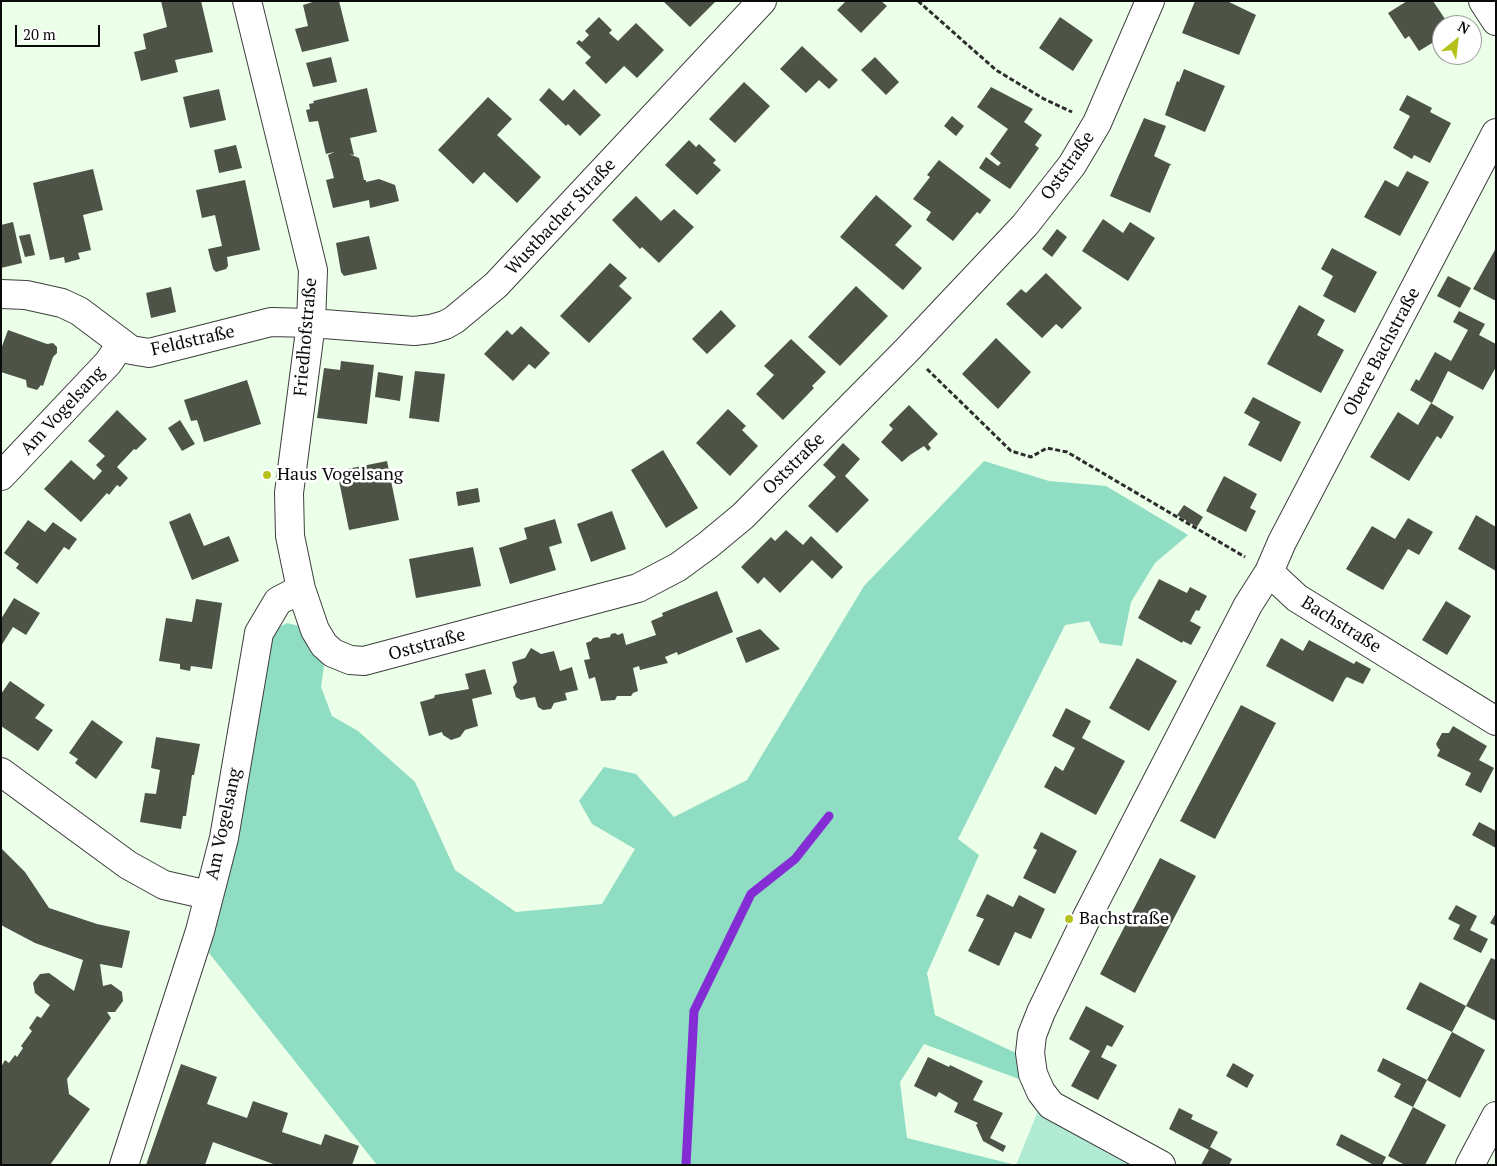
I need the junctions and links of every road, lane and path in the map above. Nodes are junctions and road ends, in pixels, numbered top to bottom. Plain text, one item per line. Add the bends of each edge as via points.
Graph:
1 (247, 1) edge
2 (762, 1) edge
3 (918, 1) edge
4 (1150, 1) edge
5 (1483, 1) edge
6 (1496, 21) edge
7 (1097, 124) junction
8 (1496, 133) edge
9 (1, 294) edge
10 (310, 323) junction
11 (121, 344) junction
12 (907, 350) junction
13 (1, 476) edge
14 (1269, 572) junction
15 (301, 589) junction
16 (1496, 721) edge
17 (1, 772) edge
18 (208, 895) junction
19 (1496, 1116) edge
20 (124, 1165) edge
21 (1161, 1165) edge
22 (1470, 1165) edge

1 - 10 street, Friedhofstraße via 313,270
2 - 10 street, Wustbacher Straße via 496,286 454,320 431,329 414,331
3 - 7 path via 996,70 1044,99
4 - 7 street, Oststraße
5 - 6 street
7 - 12 street, Oststraße via 1072,165 1025,225
8 - 14 street, Obere Bachstraße
9 - 11 street, Feldstraße via 62,303
10 - 11 street, Feldstraße via 271,322 150,353 131,350
10 - 15 street, Friedhofstraße via 289,493 290,536
11 - 13 street, Am Vogelsang via 108,363
12 - 14 path via 1010,451 1032,458 1047,448 1067,452
12 - 15 street, Oststraße via 743,516 678,567 638,588 364,661 342,658 324,646
14 - 16 street, Bachstraße via 1297,598
14 - 21 street via 1248,605 1092,908 1032,1035 1033,1074 1051,1105
15 - 18 street, Am Vogelsang via 278,601 259,633 224,838
17 - 18 street, Am Vogelsang via 128,865 164,885
18 - 20 street via 200,931
19 - 22 street

